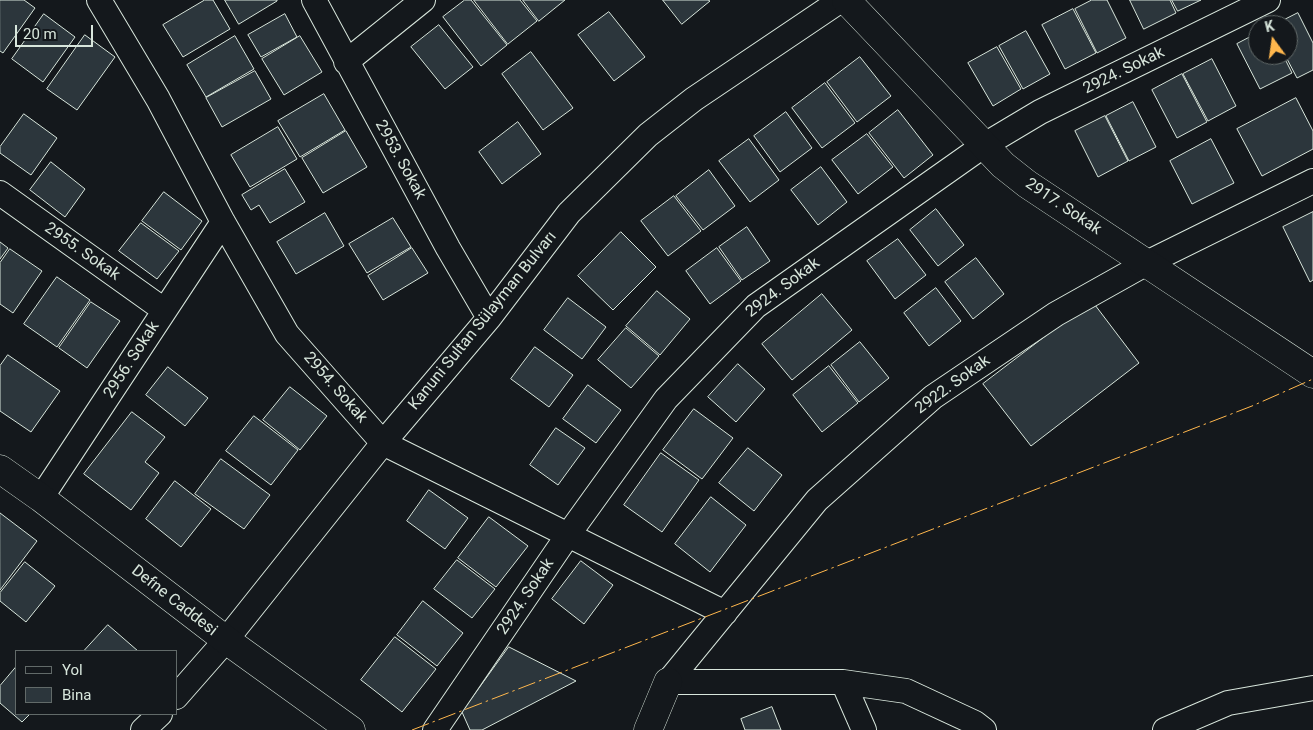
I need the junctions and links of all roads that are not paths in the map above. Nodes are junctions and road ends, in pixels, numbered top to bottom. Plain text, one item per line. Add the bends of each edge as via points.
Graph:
1 (82, 0) edge
2 (314, 0) edge
3 (423, 0) edge
4 (841, 0) edge
5 (846, 0) edge
6 (1268, 0) edge
7 (104, 9) edge
8 (346, 62) junction
9 (983, 146) junction
10 (1313, 181) edge
11 (0, 193) edge
12 (223, 222) junction
13 (1147, 264) junction
14 (164, 310) junction
15 (489, 318) junction
16 (1313, 374) edge
17 (383, 443) junction
18 (0, 469) edge
19 (41, 498) junction
20 (568, 536) junction
21 (725, 613) junction
22 (226, 640) junction
23 (668, 682) junction
24 (843, 682) junction
25 (1313, 688) edge
26 (178, 695) edge
27 (159, 715) edge
28 (143, 730) edge
29 (351, 730) edge
30 (435, 730) edge
31 (648, 730) edge
32 (864, 730) edge
33 (984, 730) edge
34 (1165, 730) edge

1 - 7 street
2 - 8 street, 2953. Sokak
3 - 8 street
4 - 15 street, Kanuni Sultan Sülayman Bulvarı via 694,99 648,135 569,213
5 - 9 street, 2917. Sokak
6 - 9 street, 2924. Sokak via 1040,112
7 - 12 street, 2954. Sokak via 158,99
8 - 15 street, 2953. Sokak
9 - 13 street, 2917. Sokak via 1027,184
9 - 20 street, 2924. Sokak via 756,306 666,399
10 - 13 street, 2922. Sokak
11 - 14 street, 2955. Sokak
12 - 14 street, 2956. Sokak
12 - 17 street, 2954. Sokak via 287,334
13 - 16 street, 2917. Sokak
13 - 21 street, 2922. Sokak via 1056,314 934,397 817,500
14 - 19 street, 2956. Sokak
15 - 17 street, Kanuni Sultan Sülayman Bulvarı
17 - 20 street, 2954. Sokak
17 - 22 street, Kanuni Sultan Sülayman Bulvarı
18 - 19 street, Defne Caddesi
19 - 22 street, Defne Caddesi
20 - 21 street, 2954. Sokak
20 - 30 street, 2924. Sokak
21 - 23 street, 2922. Sokak
22 - 26 street, Kanuni Sultan Sülayman Bulvarı
22 - 29 street, Defne Caddesi
23 - 24 street
23 - 31 street
24 - 32 street
24 - 33 street via 906,691
25 - 34 street via 1228,702
27 - 28 street

